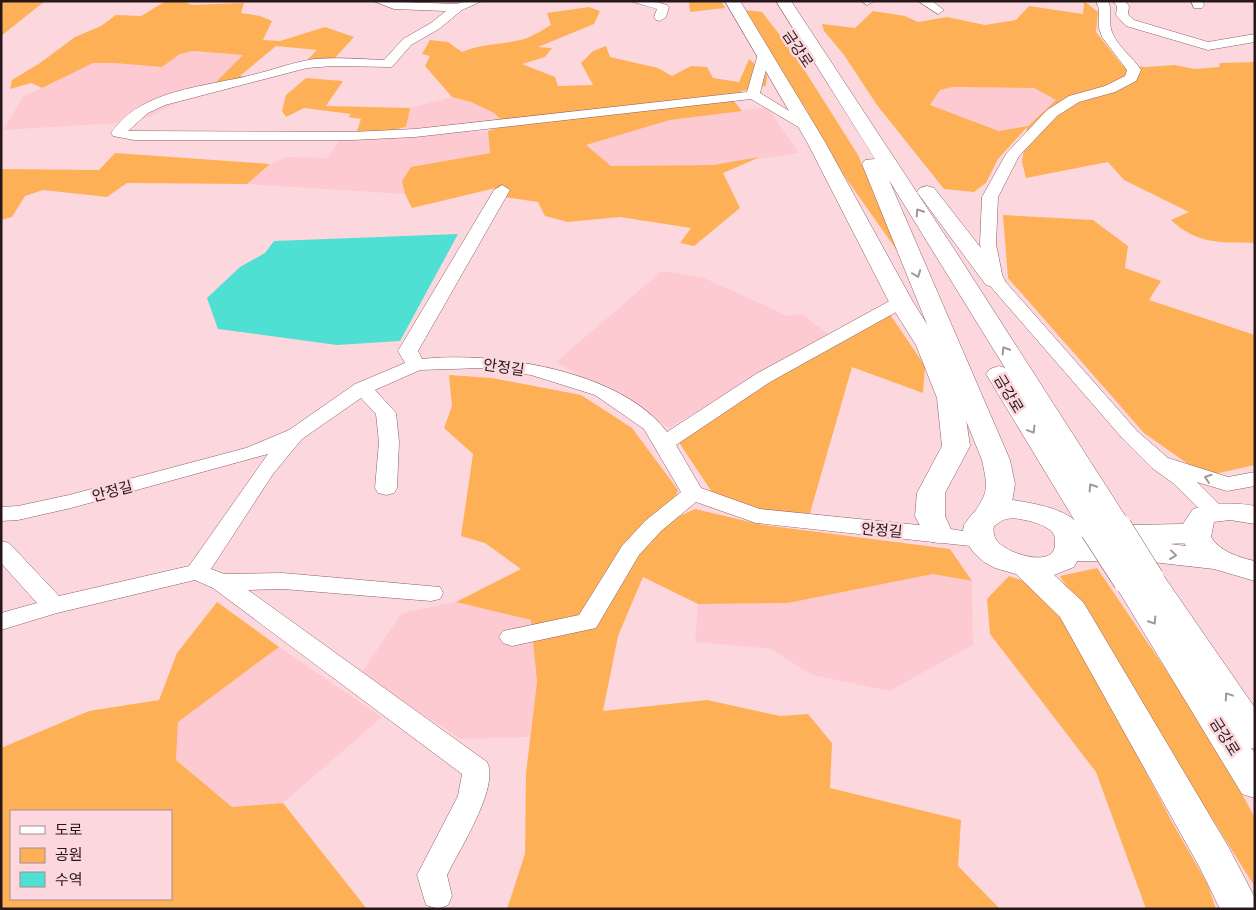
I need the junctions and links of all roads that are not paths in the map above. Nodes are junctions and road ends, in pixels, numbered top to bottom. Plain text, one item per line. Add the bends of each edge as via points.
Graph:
1 (378, 1) edge
2 (476, 1) edge
3 (636, 1) edge
4 (732, 1) edge
5 (768, 1) edge
6 (783, 1) edge
7 (792, 1) edge
8 (924, 1) edge
9 (1102, 1) edge
10 (1119, 1) edge
11 (458, 8) junction
12 (938, 10) dead end
13 (660, 16) dead end
14 (1255, 38) edge
15 (764, 54) junction
16 (753, 95) junction
17 (805, 125) junction
18 (872, 164) junction
19 (502, 190) dead end
20 (994, 280) junction
21 (901, 302) junction
22 (416, 365) junction
23 (362, 388) junction
24 (296, 434) junction
25 (664, 442) junction
26 (1160, 463) junction
27 (1255, 480) edge
28 (386, 488) dead end
29 (693, 493) junction
30 (1, 514) edge
31 (1255, 515) edge
32 (1205, 522) junction
33 (984, 528) junction
34 (938, 534) junction
35 (1088, 534) junction
36 (1, 548) edge
37 (1219, 560) junction
38 (1027, 567) junction
39 (196, 572) junction
40 (1253, 576) edge
41 (1138, 580) junction
42 (221, 582) junction
43 (432, 593) dead end
44 (54, 606) junction
45 (1, 622) edge
46 (512, 637) dead end
47 (1255, 736) edge
48 (1255, 784) edge
49 (437, 896) dead end
50 (1240, 909) edge

1 - 11 street via 394,6
2 - 11 street
3 - 13 street via 663,7
4 - 15 main road
5 - 18 main road, 금강로
35 -> 6 main road, 금강로 via 945,252
7 - 20 main road via 941,212
8 - 12 street
9 - 20 street via 1106,7 1106,32 1130,60 1134,70 1131,78 1110,89 1074,99 1052,113 1004,167 990,197 988,244
10 - 14 street via 1123,6 1122,15 1130,23 1208,46
11 - 16 street via 407,42 387,64 317,62 282,69 157,105 125,123 118,134 415,133
15 - 16 street
15 - 17 main road
16 - 17 street
17 - 21 main road
18 -> 33 main road via 996,460 1001,487 998,504
18 -> 35 main road, 금강로
19 - 22 street via 408,351
20 - 26 street via 1130,435
21 - 25 street via 764,378
21 - 34 main road via 928,345 950,398 956,446 931,493 930,516
22 - 23 street, 안정길
22 - 25 street, 안정길 via 482,362 534,370 573,381 602,391 650,424
23 - 24 street, 안정길
23 - 28 street via 386,413
24 - 30 street, 안정길 via 253,452 71,501
24 - 39 street via 265,470
25 - 29 street, 안정길
27 -> 26 street via 1227,484
26 - 32 street via 1182,478
29 - 34 street, 안정길 via 756,516
29 - 46 street via 653,526 630,551 587,622
31 - 32 main road via 1230,511
32 - 35 main road via 1169,535
32 - 37 main road via 1198,542
33 - 34 street, 안정길
33 - 35 main road via 999,511 1013,509 1029,510
33 - 38 main road via 987,550
35 -> 37 main road via 1152,552
35 - 38 main road via 1056,564
35 - 41 main road, 금강로, bridge
36 - 44 street
37 - 40 main road
38 - 50 main road via 1072,610 1206,843
39 - 42 street
39 - 44 street
47 -> 41 main road, 금강로
41 -> 48 main road, 금강로
42 - 43 street via 284,581
42 - 49 street via 477,770 472,796 432,875
44 - 45 street

